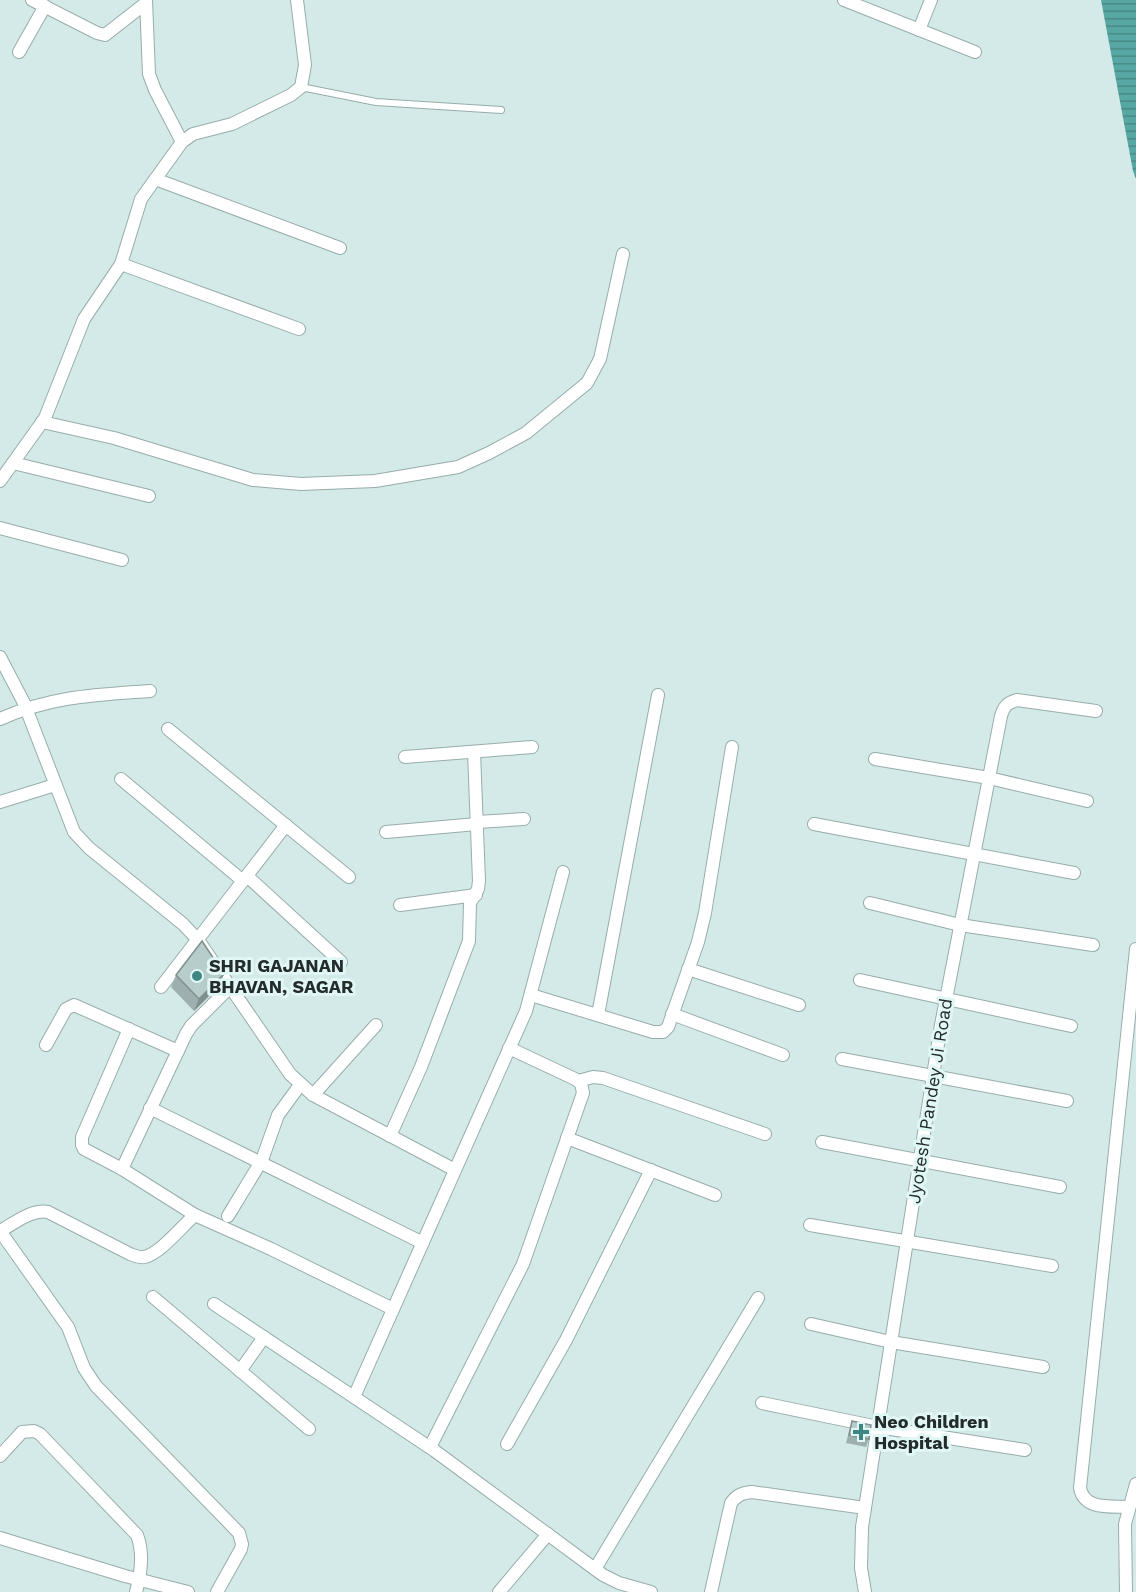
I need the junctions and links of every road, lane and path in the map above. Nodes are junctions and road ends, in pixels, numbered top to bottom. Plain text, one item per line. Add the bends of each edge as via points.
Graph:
1 (32, 0) edge
2 (297, 0) edge
3 (844, 0) edge
4 (931, 0) edge
5 (146, 2) edge
6 (45, 6) junction
7 (919, 30) junction
8 (19, 52) dead end
9 (975, 52) dead end
10 (301, 87) junction
11 (501, 110) dead end
12 (182, 142) junction
13 (155, 179) junction
14 (340, 248) dead end
15 (622, 254) dead end
16 (121, 264) junction
17 (300, 329) dead end
18 (42, 422) junction
19 (13, 463) junction
20 (0, 481) edge
21 (148, 496) dead end
22 (0, 528) edge
23 (122, 560) dead end
24 (0, 657) edge
25 (150, 691) dead end
26 (658, 695) dead end
27 (26, 708) junction
28 (1096, 711) dead end
29 (0, 719) edge
30 (168, 729) dead end
31 (532, 747) dead end
32 (732, 747) dead end
33 (474, 752) junction
34 (405, 757) dead end
35 (875, 759) dead end
36 (989, 778) junction
37 (121, 779) dead end
38 (55, 785) junction
39 (1087, 801) dead end
40 (0, 802) edge
41 (524, 819) dead end
42 (477, 823) junction
43 (814, 824) dead end
44 (286, 825) junction
45 (386, 832) dead end
46 (974, 856) junction
47 (564, 872) dead end
48 (1074, 873) dead end
49 (349, 877) dead end
50 (245, 879) junction
51 (476, 895) junction
52 (870, 903) dead end
53 (400, 905) dead end
54 (960, 925) junction
55 (198, 940) junction
56 (1093, 945) dead end
57 (1136, 949) edge
58 (342, 962) dead end
59 (688, 969) junction
60 (860, 980) dead end
61 (161, 987) dead end
62 (230, 987) junction
63 (531, 995) junction
64 (946, 998) junction
65 (799, 1005) dead end
66 (672, 1014) junction
67 (598, 1015) junction
68 (375, 1025) dead end
69 (1071, 1026) dead end
70 (129, 1029) junction
71 (46, 1045) dead end
72 (509, 1048) junction
73 (178, 1051) junction
74 (783, 1055) dead end
75 (842, 1059) dead end
76 (933, 1075) junction
77 (578, 1081) junction
78 (300, 1085) junction
79 (313, 1095) junction
80 (1067, 1101) dead end
81 (150, 1108) junction
82 (765, 1134) dead end
83 (390, 1136) junction
84 (567, 1138) junction
85 (822, 1142) dead end
86 (254, 1159) junction
87 (920, 1160) junction
88 (122, 1169) junction
89 (455, 1170) junction
90 (651, 1170) junction
91 (1060, 1187) dead end
92 (715, 1195) dead end
93 (195, 1215) junction
94 (219, 1221) junction
95 (810, 1225) dead end
96 (0, 1231) edge
97 (423, 1243) junction
98 (907, 1243) junction
99 (1052, 1266) dead end
100 (153, 1297) dead end
101 (758, 1298) dead end
102 (214, 1304) dead end
103 (393, 1309) junction
104 (811, 1324) dead end
105 (264, 1337) junction
106 (891, 1342) junction
107 (1043, 1367) dead end
108 (240, 1371) junction
109 (354, 1397) junction
110 (762, 1403) dead end
111 (878, 1427) junction
112 (309, 1429) dead end
113 (507, 1444) dead end
114 (430, 1447) junction
115 (1024, 1450) dead end
116 (0, 1456) edge
117 (1136, 1484) edge
118 (1128, 1507) junction
119 (865, 1508) junction
120 (548, 1534) junction
121 (0, 1538) edge
122 (595, 1569) junction
123 (138, 1586) edge
124 (188, 1592) edge
125 (217, 1592) edge
126 (498, 1592) edge
127 (651, 1592) edge
128 (711, 1592) edge
129 (866, 1592) edge
130 (1126, 1592) edge

1 - 6 street
2 - 10 street via 305,65
3 - 7 street
4 - 7 street
5 - 6 street via 105,36
5 - 12 street via 149,74
6 - 8 street
7 - 9 street
10 - 11 lane via 376,102
10 - 12 street via 232,124 193,134
12 - 13 street
13 - 14 street
13 - 16 street via 141,200
15 - 18 street via 600,359 587,383 526,433 458,466 375,481 301,484 253,480 114,438
16 - 17 street
16 - 18 street via 84,319
18 - 19 street
19 - 20 street
19 - 21 street
22 - 23 street
24 - 27 street
25 - 27 street via 72,696
26 - 67 street
27 - 29 street
27 - 38 street
28 - 36 street, Jyotesh Pandey Ji Road via 1009,702 1001,716
30 - 44 street
31 - 33 street
32 - 59 street via 705,913
33 - 34 street
33 - 42 street
35 - 36 street
36 - 39 street
36 - 46 street, Jyotesh Pandey Ji Road
37 - 50 street
38 - 40 street
38 - 55 street via 80,841
41 - 42 street
42 - 45 street
42 - 51 street
43 - 46 street
44 - 49 street
44 - 50 street
46 - 48 street
46 - 54 street, Jyotesh Pandey Ji Road
47 - 63 street
50 - 55 street
50 - 58 street
51 - 53 street
51 - 83 street via 470,903 469,941
52 - 54 street
54 - 56 street
54 - 64 street, Jyotesh Pandey Ji Road
55 - 61 street
55 - 62 street
57 - 118 street via 1080,1488 1090,1504
59 - 65 street
59 - 66 street
60 - 64 street
62 - 73 street via 191,1026
62 - 78 street
63 - 67 street
63 - 72 street
64 - 69 street
64 - 76 street, Jyotesh Pandey Ji Road
66 - 67 street via 668,1028 659,1033
66 - 74 street
68 - 79 street
70 - 71 street via 70,1006
70 - 73 street
70 - 88 street via 82,1141 84,1149
72 - 77 street
72 - 89 street
73 - 81 street
75 - 76 street
76 - 80 street
76 - 87 street, Jyotesh Pandey Ji Road
77 - 82 street via 603,1078
77 - 84 street via 583,1093
78 - 79 street
78 - 86 street
79 - 83 street
81 - 86 street
81 - 88 street
83 - 89 street
84 - 90 street
84 - 114 street via 523,1264
85 - 87 street
86 - 94 street
86 - 97 street
87 - 91 street
87 - 98 street, Jyotesh Pandey Ji Road
88 - 93 street
89 - 97 street
90 - 92 street
90 - 113 street via 566,1340
93 - 94 street
93 - 96 street via 145,1257 130,1254 40,1210
94 - 103 street
95 - 98 street
96 - 125 street via 68,1327 84,1368 96,1386 239,1533 241,1549
97 - 103 street
98 - 99 street
98 - 106 street, Jyotesh Pandey Ji Road
100 - 108 street
101 - 122 street
102 - 105 street
103 - 109 street
104 - 106 street
105 - 108 street
105 - 109 street
106 - 107 street
106 - 111 street, Jyotesh Pandey Ji Road
108 - 112 street
109 - 114 street
110 - 111 street
111 - 115 street
111 - 119 street, Jyotesh Pandey Ji Road
114 - 120 street
116 - 123 street via 22,1432 40,1434 137,1535 141,1550
117 - 118 street
118 - 130 street
119 - 128 street via 743,1493 731,1503
119 - 129 street, Jyotesh Pandey Ji Road via 861,1550
120 - 122 street
120 - 126 street
121 - 123 street
122 - 127 street via 619,1583
123 - 124 street

